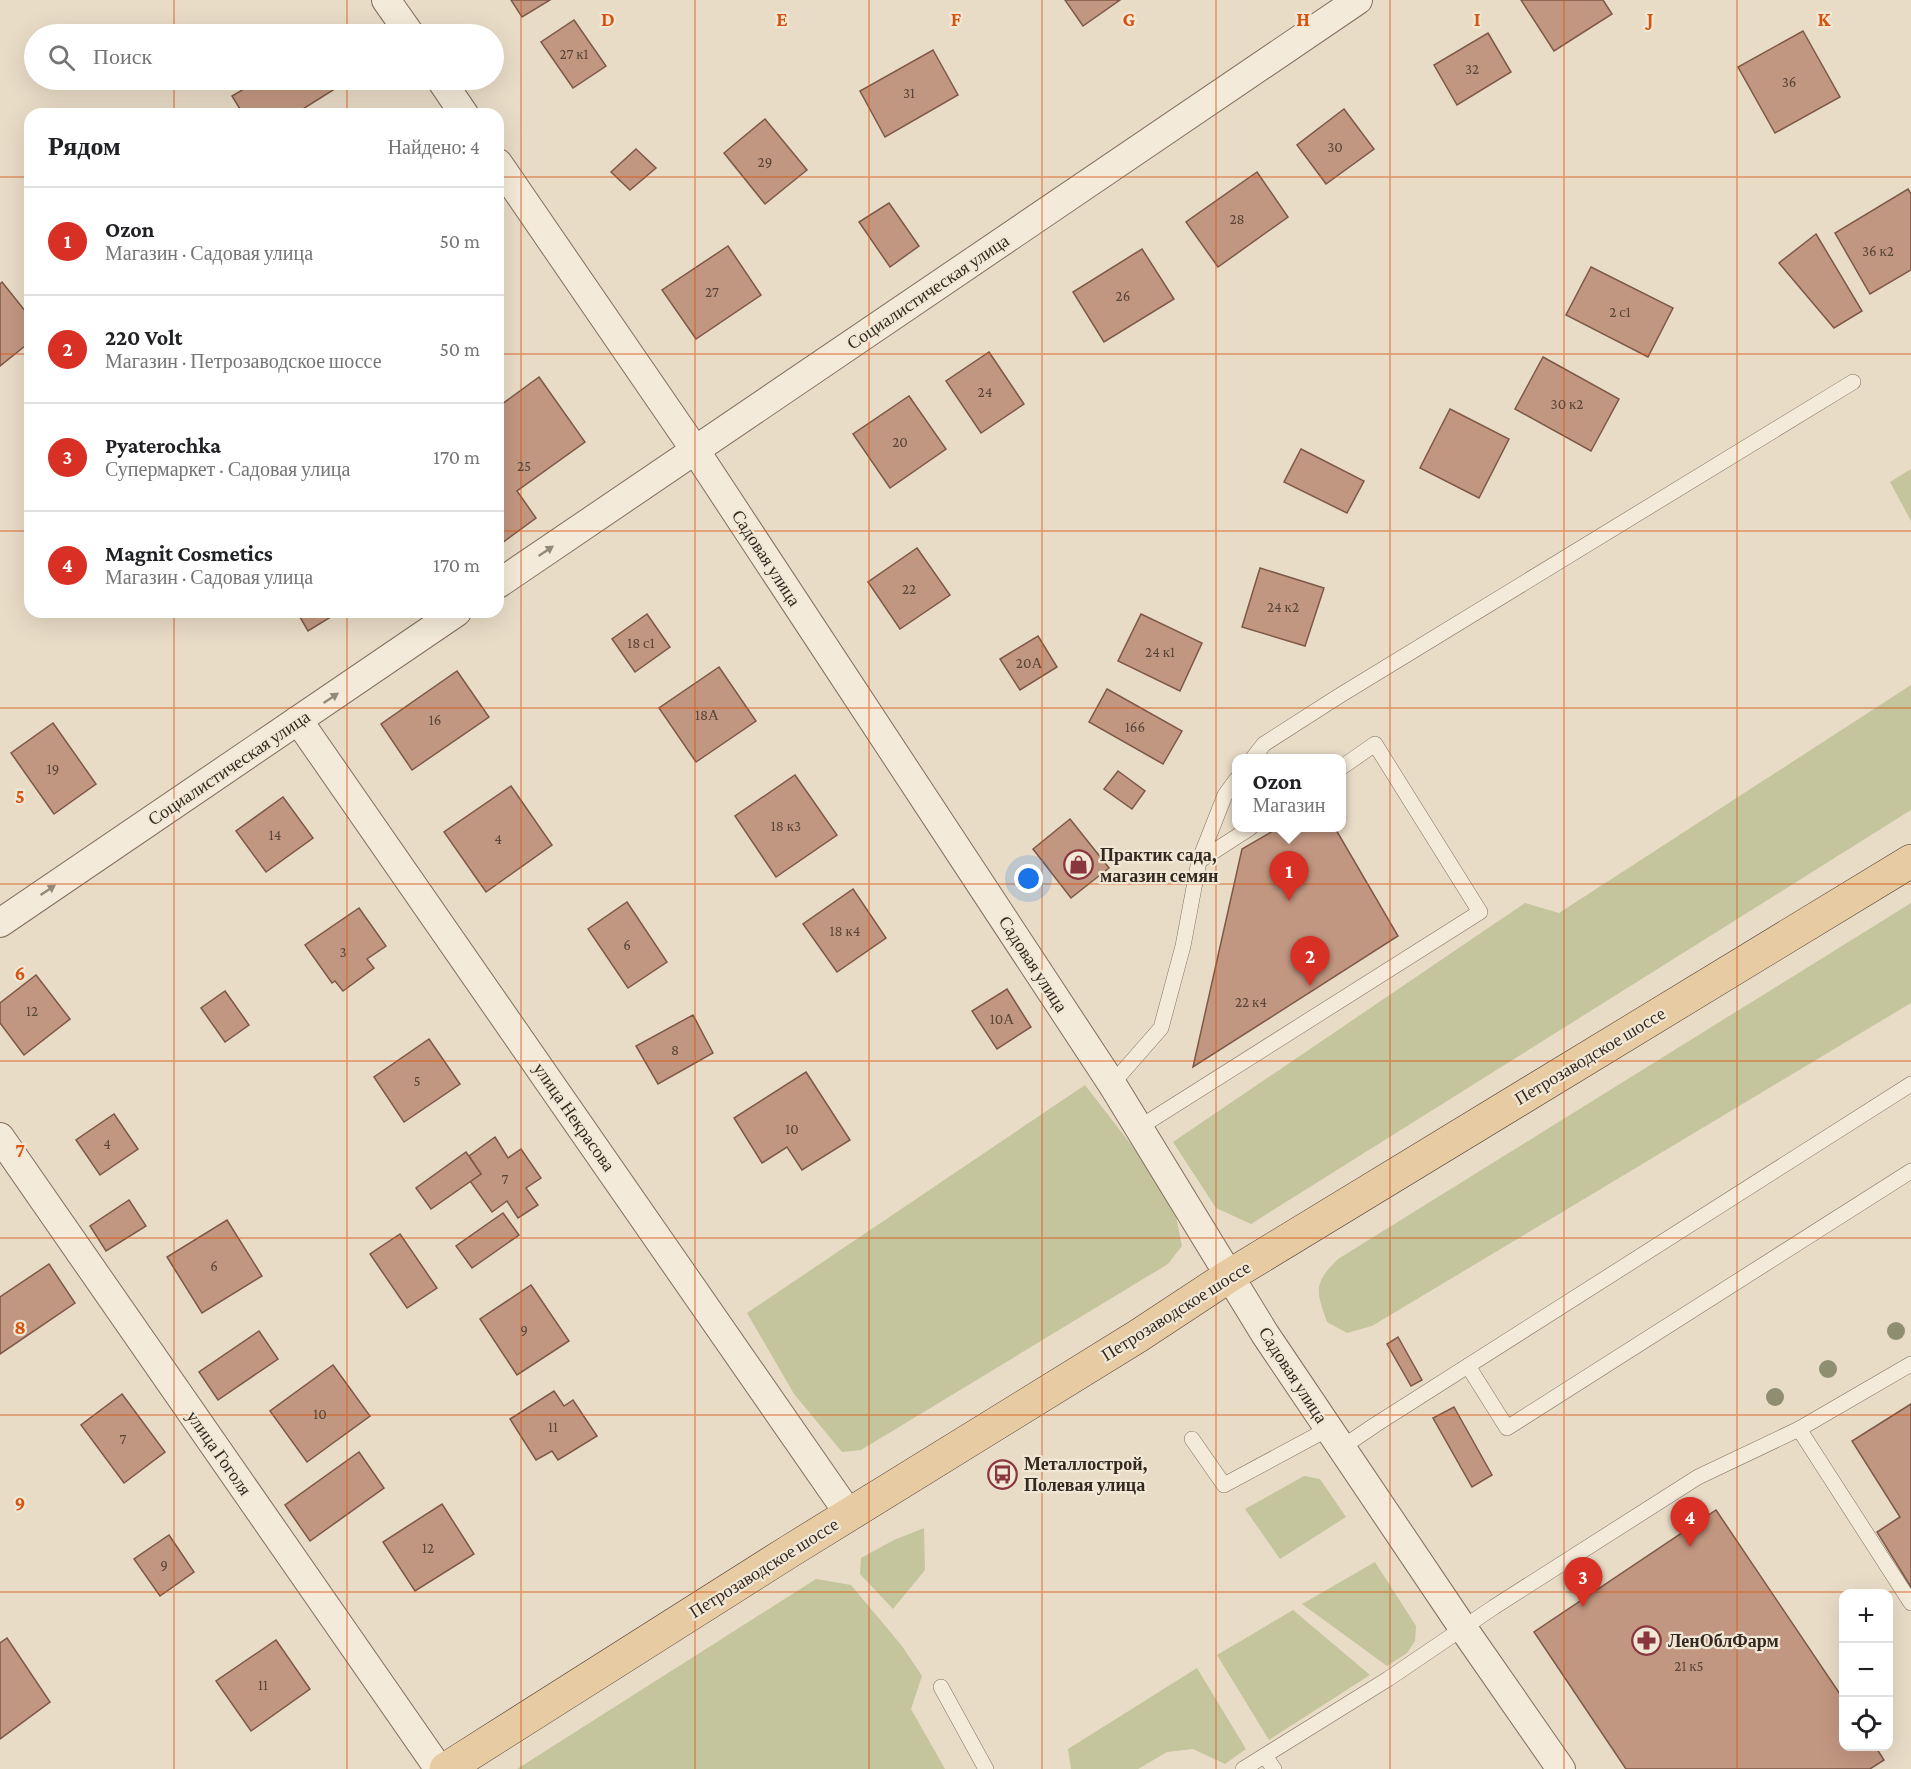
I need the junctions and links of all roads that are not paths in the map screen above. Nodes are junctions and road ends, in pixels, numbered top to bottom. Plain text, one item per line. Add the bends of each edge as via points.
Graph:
1 (386, 0) edge
2 (1358, 0) edge
3 (403, 24) edge
4 (448, 90) edge
5 (460, 108) edge
6 (504, 172) edge
7 (1853, 382) dead end
8 (695, 450) junction
9 (504, 580) edge
10 (448, 618) edge
11 (298, 720) junction
12 (1257, 754) edge
13 (1346, 763) edge
14 (1232, 785) edge
15 (1244, 832) edge
16 (1199, 861) junction
17 (1911, 861) edge
18 (0, 923) edge
19 (1112, 1084) junction
20 (1911, 1084) edge
21 (1140, 1127) junction
22 (0, 1137) edge
23 (1911, 1171) edge
24 (1229, 1276) junction
25 (1911, 1364) edge
26 (1468, 1366) junction
27 (1799, 1429) junction
28 (1334, 1438) junction
29 (1192, 1439) dead end
30 (849, 1514) junction
31 (1911, 1603) edge
32 (1463, 1628) junction
33 (941, 1687) dead end
34 (1265, 1756) junction
35 (439, 1769) edge
36 (446, 1769) edge
37 (986, 1769) edge
38 (1243, 1769) edge
39 (1274, 1769) edge
40 (1562, 1769) edge

1 - 3 street
2 - 8 street, Социалистическая улица
4 - 5 street
6 - 8 street, Садовая улица
7 - 12 lane via 1339,696 1264,744
9 -> 8 street, Социалистическая улица
8 - 19 street, Садовая улица
11 -> 10 street, Социалистическая улица
18 -> 11 street, Социалистическая улица
11 - 30 street, улица Некрасова
13 - 21 lane via 1375,744 1480,912
14 - 16 lane
15 - 16 lane
16 - 19 lane via 1183,946 1161,1028
17 - 24 main road, Петрозаводское шоссе
19 - 21 street, Садовая улица
20 - 26 lane
21 - 24 street, Садовая улица
22 - 35 street, улица Гоголя
23 - 26 lane via 1507,1428
24 - 28 street, Садовая улица
24 - 30 main road, Петрозаводское шоссе
25 - 27 lane
26 - 28 lane
27 - 31 lane
27 - 32 lane via 1698,1477
28 - 29 lane via 1224,1485
28 - 32 street, Садовая улица
30 - 36 main road, Петрозаводское шоссе
32 - 34 lane
32 - 40 street, Садовая улица
33 - 37 lane
34 - 38 lane
34 - 39 lane

